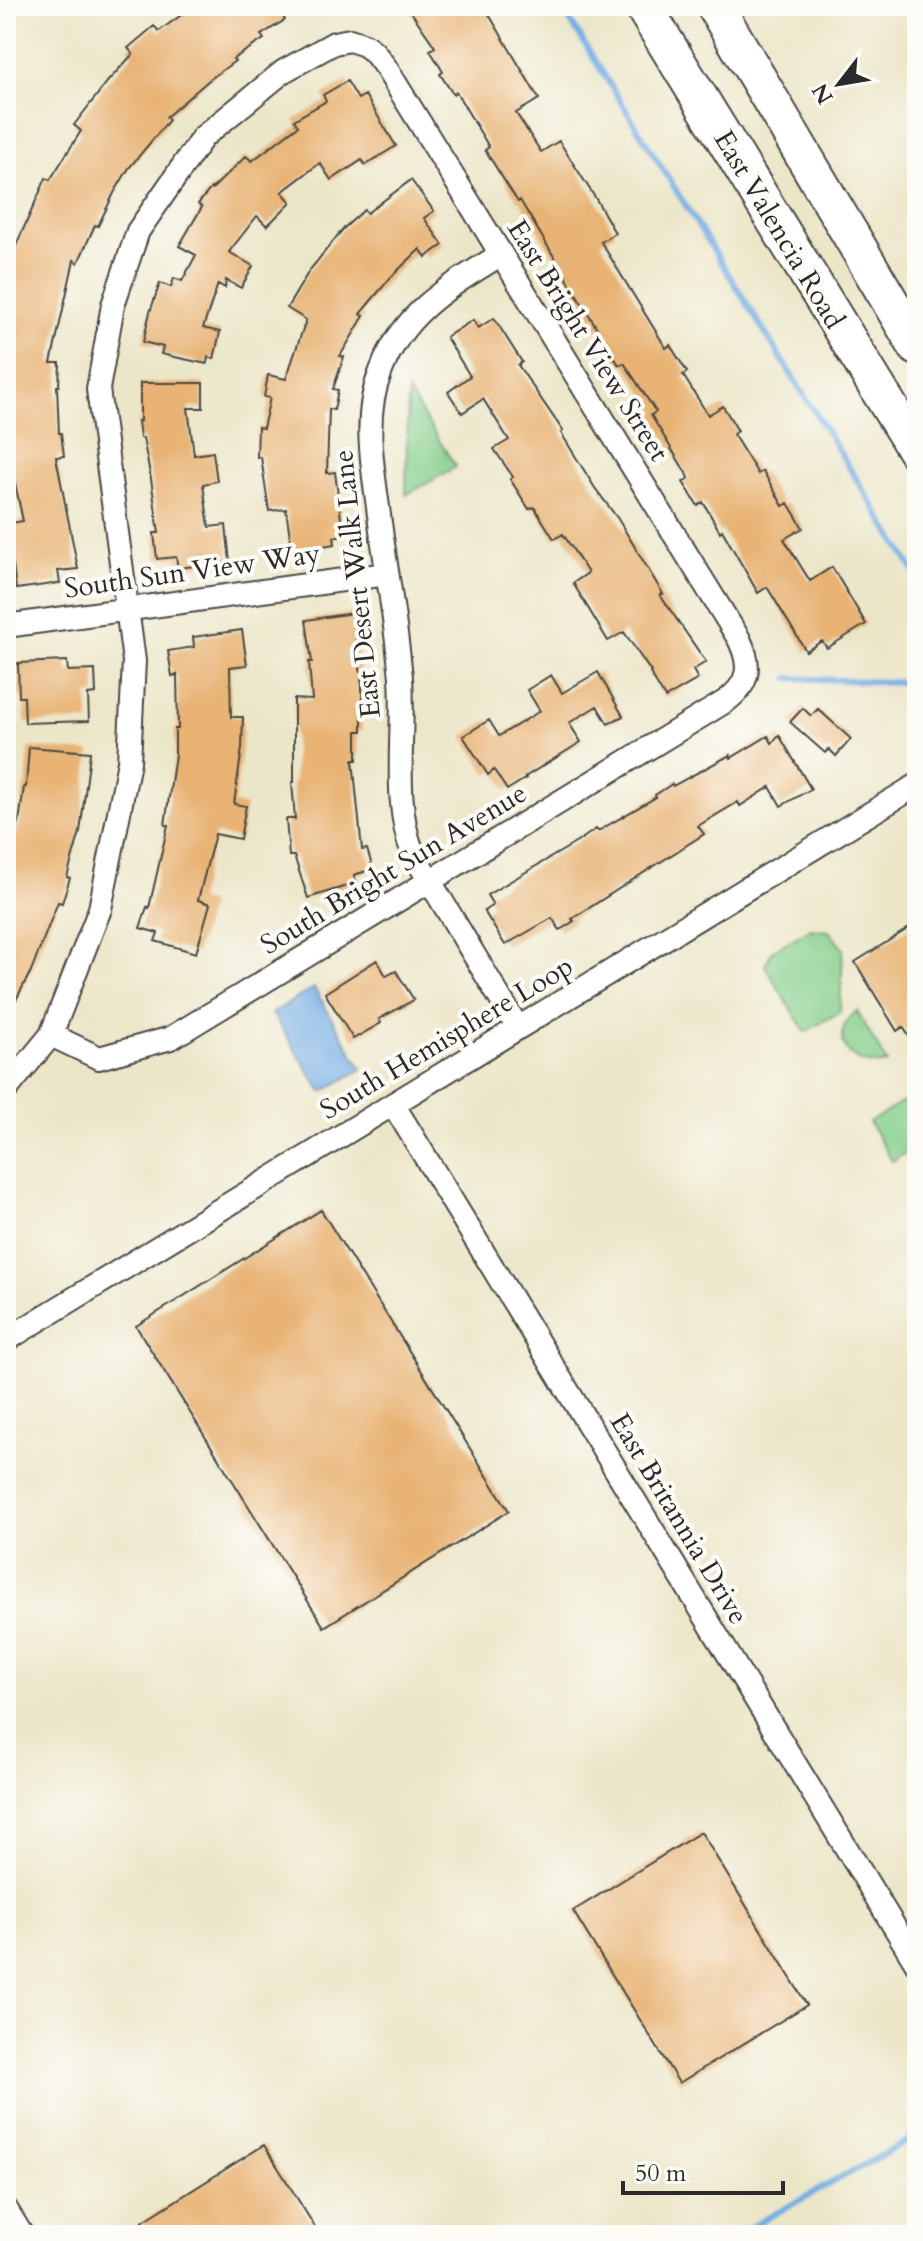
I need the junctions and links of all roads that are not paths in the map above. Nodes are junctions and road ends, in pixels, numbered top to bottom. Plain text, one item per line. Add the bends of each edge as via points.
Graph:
1 (643, 6) edge
2 (715, 6) edge
3 (500, 255) junction
4 (917, 347) edge
5 (917, 452) edge
6 (387, 574) junction
7 (127, 609) junction
8 (6, 626) edge
9 (754, 674) joint
10 (917, 785) edge
11 (430, 880) junction
12 (518, 1028) junction
13 (51, 1035) junction
14 (6, 1090) edge
15 (393, 1104) junction
16 (6, 1340) edge
17 (917, 1964) edge
18 (6, 2209) edge
19 (22, 2235) edge

1 - 5 main road, East Valencia Road
2 - 4 main road, East Valencia Road
3 - 6 street, East Desert Walk Lane via 415,315 380,371 370,411 371,454
3 - 7 street, East Bright View Street via 386,68 365,45 350,40 334,43 284,71 203,137 138,231 113,305 98,389
3 - 9 street, East Bright View Street via 739,639
6 - 7 street, South Sun View Way
6 - 11 street, East Desert Walk Lane via 401,689 406,836
7 - 8 street, South Sun View Way
7 - 13 street via 134,661 129,762 100,909
9 - 11 street, South Bright Sun Avenue via 726,701
10 - 12 street, South Hemisphere Loop
11 - 12 street, East Desert Walk Lane
11 - 13 street, South Bright Sun Avenue via 171,1038 99,1058
12 - 15 street, South Hemisphere Loop
13 - 14 street
15 - 16 street, South Hemisphere Loop
15 - 17 street, East Britannia Drive
18 - 19 street

